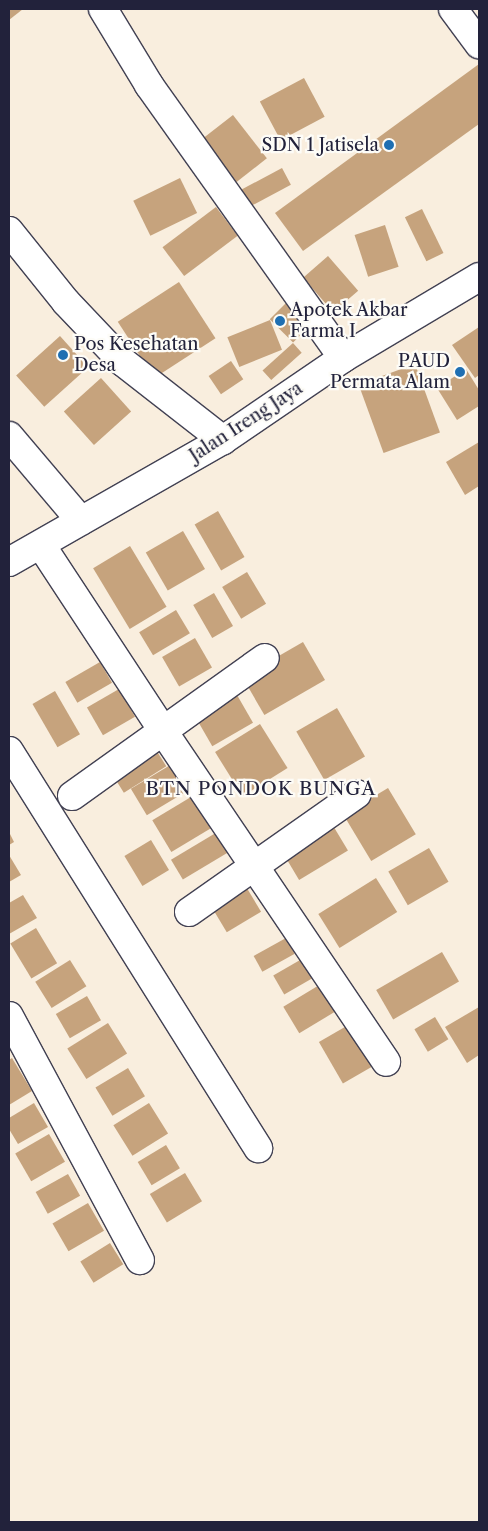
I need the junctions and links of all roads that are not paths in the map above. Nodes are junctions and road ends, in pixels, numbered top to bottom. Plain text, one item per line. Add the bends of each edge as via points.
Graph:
1 (103, 9) edge
2 (453, 9) edge
3 (479, 44) edge
4 (9, 231) edge
5 (479, 277) edge
6 (343, 358) junction
7 (9, 436) edge
8 (223, 440) junction
9 (81, 521) junction
10 (42, 545) junction
11 (11, 557) edge
12 (265, 658) dead end
13 (163, 731) junction
14 (9, 751) edge
15 (357, 794) dead end
16 (72, 796) dead end
17 (254, 865) junction
18 (189, 912) dead end
19 (9, 1016) edge
20 (386, 1062) dead end
21 (258, 1148) dead end
22 (140, 1260) dead end

1 - 6 street via 149,85
2 - 3 street
4 - 8 street via 93,333 123,362
5 - 6 street, Jalan Ireng Jaya
6 - 8 street, Jalan Ireng Jaya
7 - 9 street
8 - 9 street, Jalan Ireng Jaya
9 - 10 street, Jalan Ireng Jaya
10 - 11 street, Jalan Ireng Jaya
10 - 13 street
12 - 13 street
13 - 16 street
13 - 17 street
14 - 21 street
15 - 17 street
17 - 18 street
17 - 20 street
19 - 22 street

